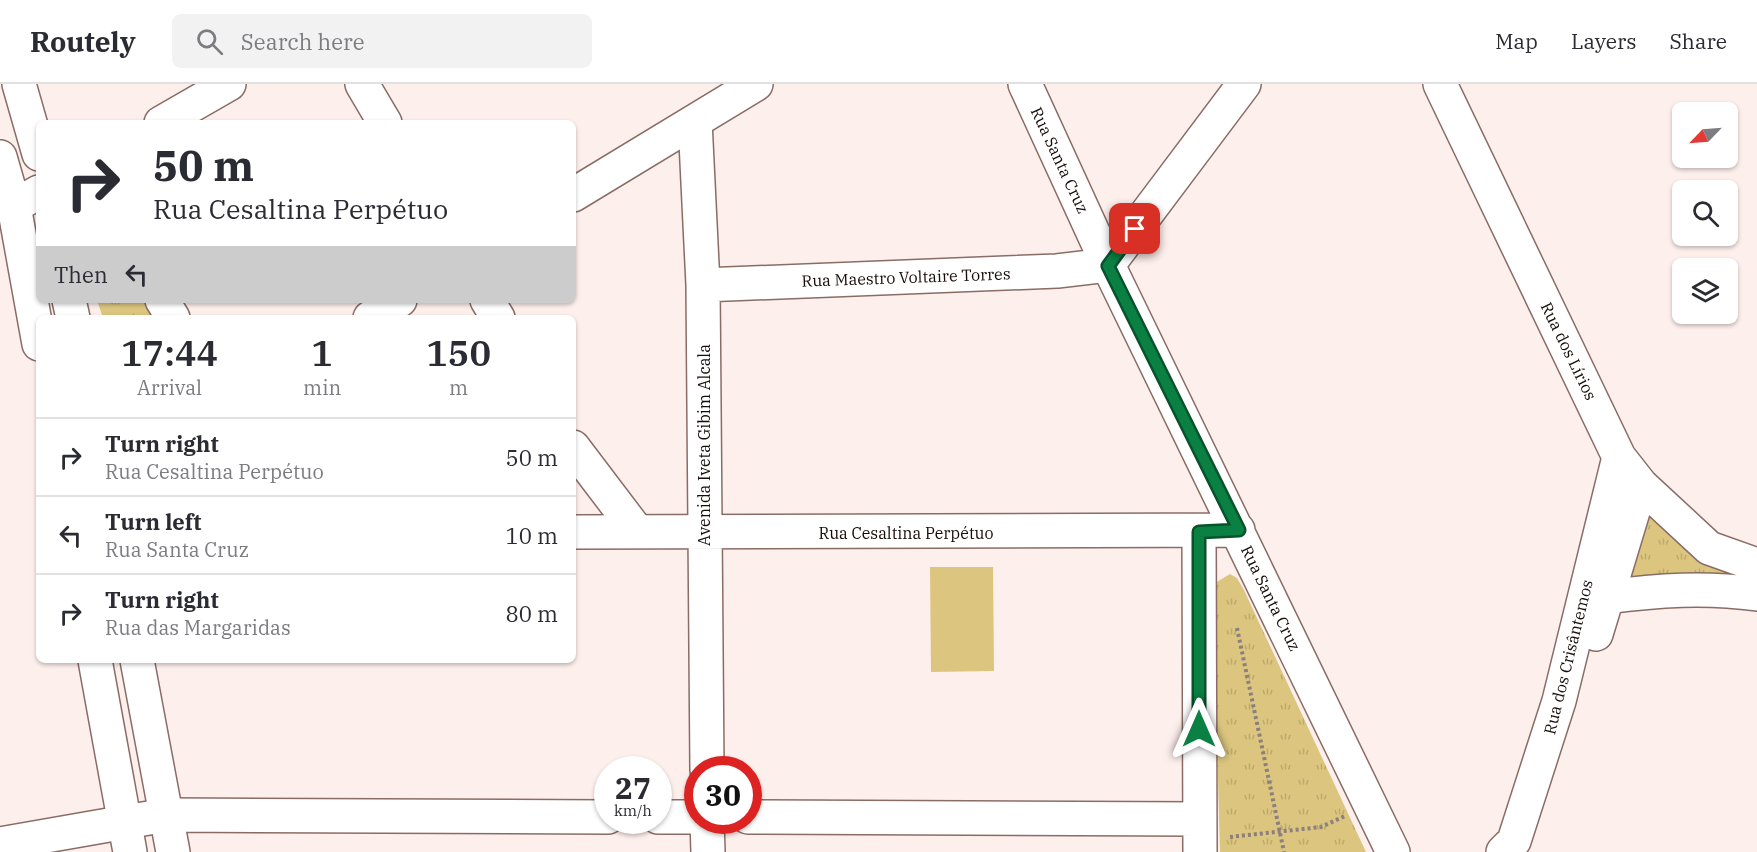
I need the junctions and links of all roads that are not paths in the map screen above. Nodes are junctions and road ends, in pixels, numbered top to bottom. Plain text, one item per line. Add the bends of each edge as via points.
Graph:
1 (229, 84) edge
2 (362, 84) edge
3 (756, 84) edge
4 (1025, 84) edge
5 (1244, 84) edge
6 (1440, 84) edge
7 (20, 86) edge
8 (166, 120) edge
9 (383, 120) edge
10 (695, 121) junction
11 (36, 143) edge
12 (0, 157) edge
13 (576, 193) edge
14 (27, 199) edge
15 (1108, 266) junction
16 (703, 285) junction
17 (395, 303) edge
18 (37, 315) edge
19 (375, 315) edge
20 (576, 452) edge
21 (1619, 457) junction
22 (1641, 485) junction
23 (1239, 530) junction
24 (636, 531) junction
25 (576, 532) edge
26 (1199, 532) junction
27 (704, 533) junction
28 (1757, 565) edge
29 (1757, 594) edge
30 (1607, 597) junction
31 (96, 663) edge
32 (138, 663) edge
33 (707, 756) edge
34 (166, 815) junction
35 (594, 817) edge
36 (762, 818) edge
37 (707, 834) edge
38 (127, 837) edge
39 (1200, 837) edge
40 (0, 844) edge
41 (173, 852) edge
42 (708, 852) edge
43 (1393, 852) edge
44 (1503, 852) edge
45 (1533, 852) edge

1 - 8 street
2 - 9 street
3 - 10 street
4 - 15 street, Rua Santa Cruz
5 - 15 street
6 - 21 street, Rua dos Lírios
7 - 11 street
10 - 13 street
10 - 16 street, Avenida Iveta Gibim Alcala
12 - 14 street
14 - 18 street
15 - 16 street, Rua Maestro Voltaire Torres via 1057,272
15 - 23 street, Rua Santa Cruz
16 - 27 street, Avenida Iveta Gibim Alcala
17 - 19 street
20 - 24 street
21 - 22 street, Rua dos Lírios
21 - 44 street, Rua dos Crisântemos via 1559,701 1514,842
22 - 28 street, Rua dos Lírios via 1709,548
22 - 30 street, Rua dos Crisântemos
23 - 26 street, Rua Cesaltina Perpétuo
23 - 43 street, Rua Santa Cruz
24 - 25 street, Rua Cesaltina Perpétuo
24 - 27 street, Rua Cesaltina Perpétuo
26 - 27 street, Rua Cesaltina Perpétuo
26 - 39 street
27 - 33 street, Avenida Iveta Gibim Alcala
29 - 30 street via 1665,589
30 - 45 street, Rua dos Crisântemos
31 - 38 street
32 - 34 street
34 - 35 street
34 - 38 street
34 - 41 street
36 - 39 street
37 - 42 street
38 - 40 street

